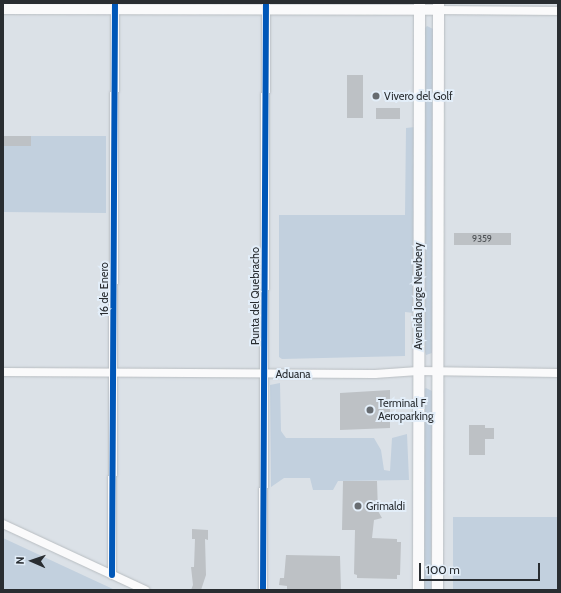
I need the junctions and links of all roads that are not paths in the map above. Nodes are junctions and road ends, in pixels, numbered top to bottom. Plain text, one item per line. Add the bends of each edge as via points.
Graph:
1 (115, 6) edge
2 (266, 6) edge
3 (419, 7) edge
4 (438, 7) edge
5 (3, 8) edge
6 (558, 11) edge
7 (418, 371) junction
8 (437, 371) junction
9 (3, 372) edge
10 (114, 372) junction
11 (558, 373) edge
12 (265, 374) junction
13 (3, 524) edge
14 (112, 575) junction
15 (145, 590) edge
16 (263, 590) edge
17 (418, 590) edge
18 (437, 590) edge

1 - 2 street
1 - 5 street
1 - 10 street, 16 de Enero
2 - 3 street
2 - 12 street, Punta del Quebracho
3 - 4 street
3 - 7 main road, Avenida Jorge Newbery
4 - 6 street
4 - 8 main road, Avenida Jorge Newbery
7 - 8 street, Aduana
7 - 12 street, Aduana via 375,374
7 - 17 main road, Avenida Jorge Newbery
8 - 11 street, Aduana
8 - 18 main road, Avenida Jorge Newbery
9 - 10 street, Aduana
10 - 12 street, Aduana
10 - 14 street, 16 de Enero
12 - 16 street, Punta del Quebracho
13 - 14 street
14 - 15 street

